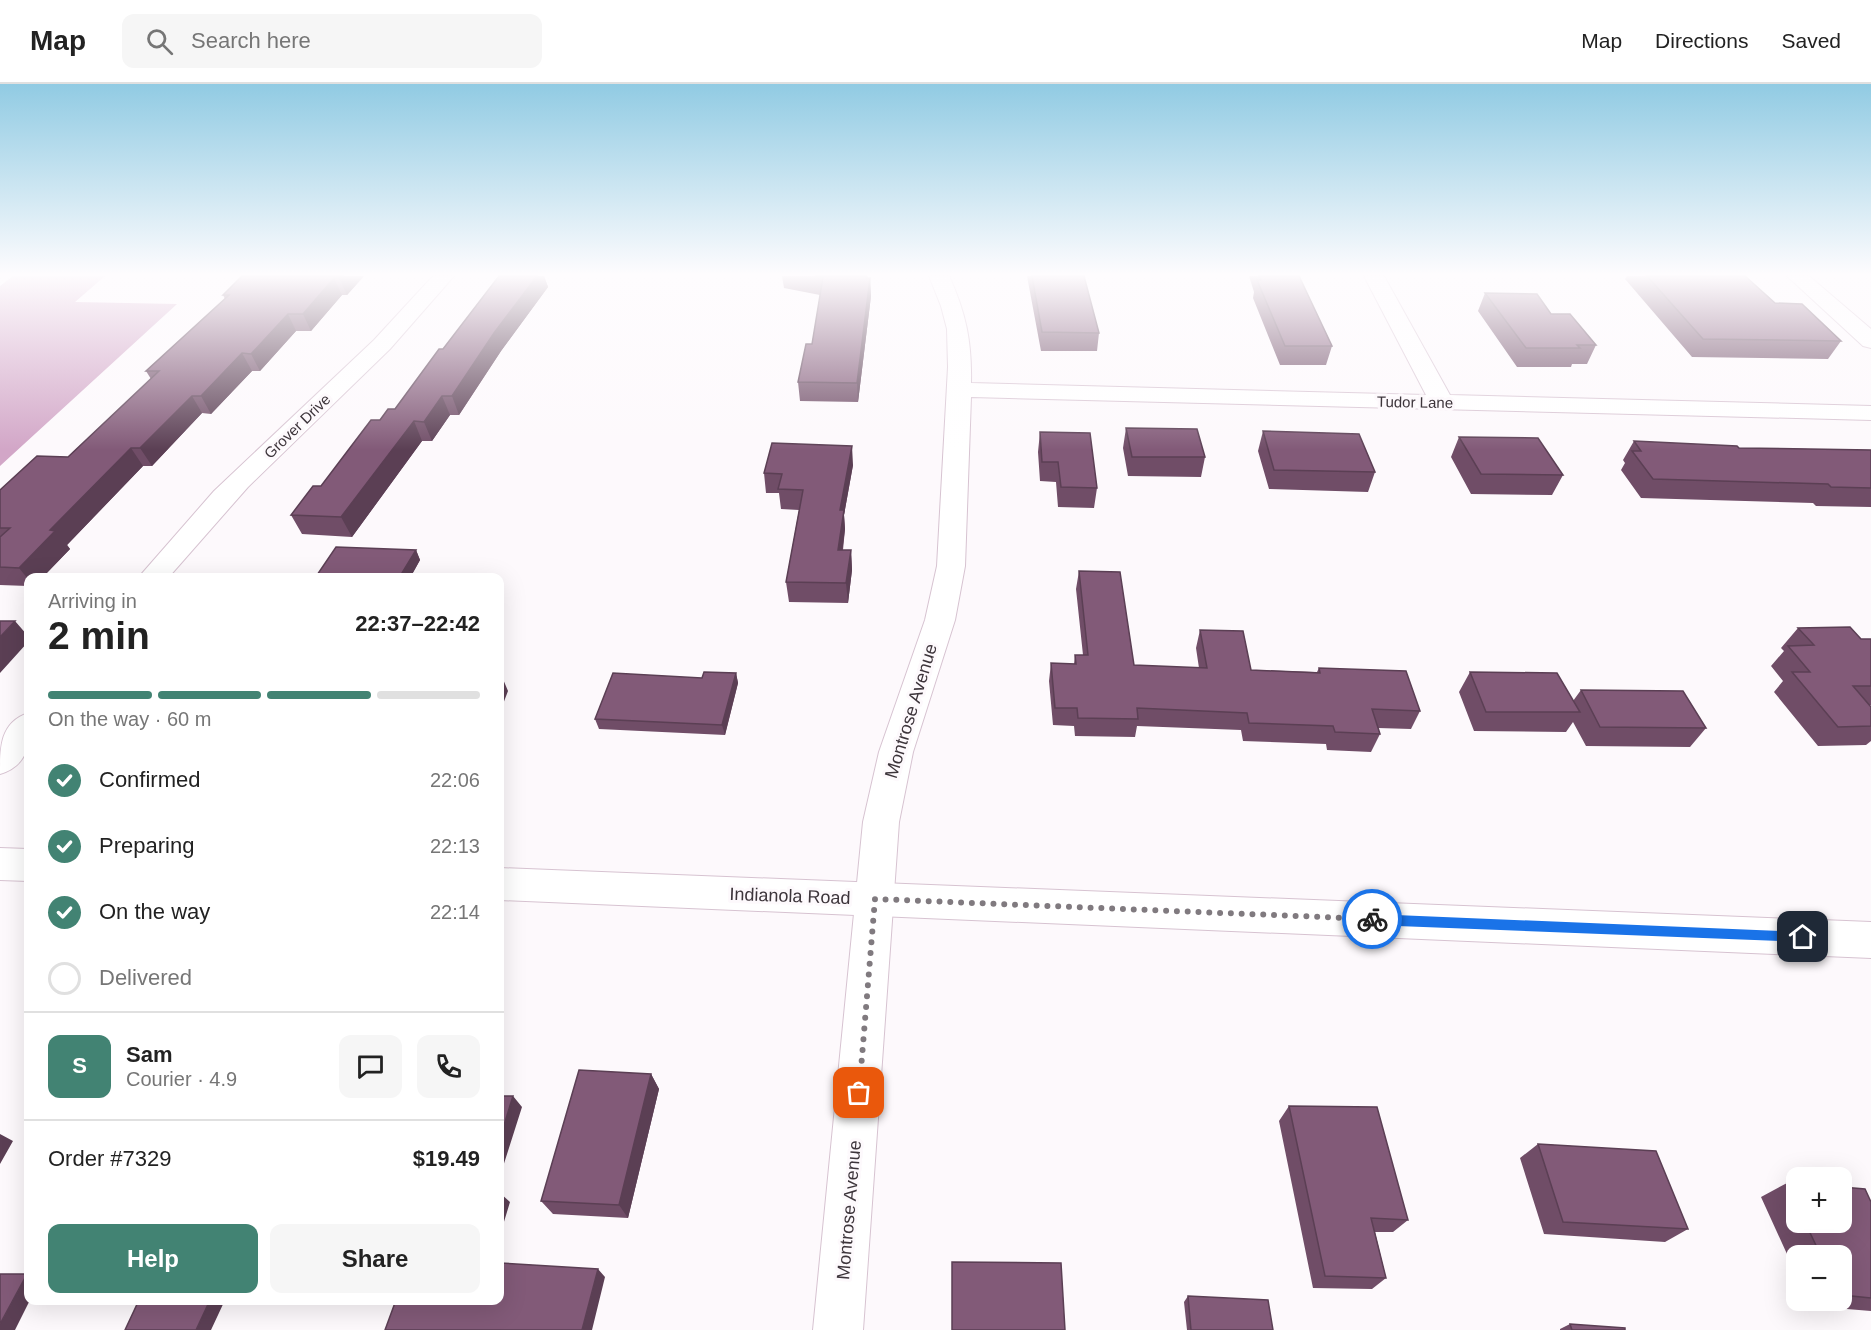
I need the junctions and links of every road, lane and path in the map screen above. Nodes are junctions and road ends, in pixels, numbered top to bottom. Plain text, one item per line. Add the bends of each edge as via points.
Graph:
1 (391, 334) edge
2 (958, 334) edge
3 (1405, 334) edge
4 (960, 390) junction
5 (1442, 402) junction
6 (1871, 413) edge
7 (156, 573) edge
8 (24, 731) edge
9 (0, 761) edge
10 (0, 864) edge
11 (24, 866) edge
12 (504, 884) edge
13 (875, 899) junction
14 (1871, 940) edge
15 (838, 1330) edge

1 - 7 street, Grover Drive via 213,509
2 - 4 street, Montrose Avenue
3 - 5 street
4 - 5 street, Tudor Lane
4 - 13 street, Montrose Avenue via 951,566 940,620 896,752 881,822
5 - 6 street, Tudor Lane
8 - 9 street
10 - 11 street
12 - 13 street, Indianola Road
13 - 14 street, Indianola Road
13 - 15 street, Montrose Avenue

